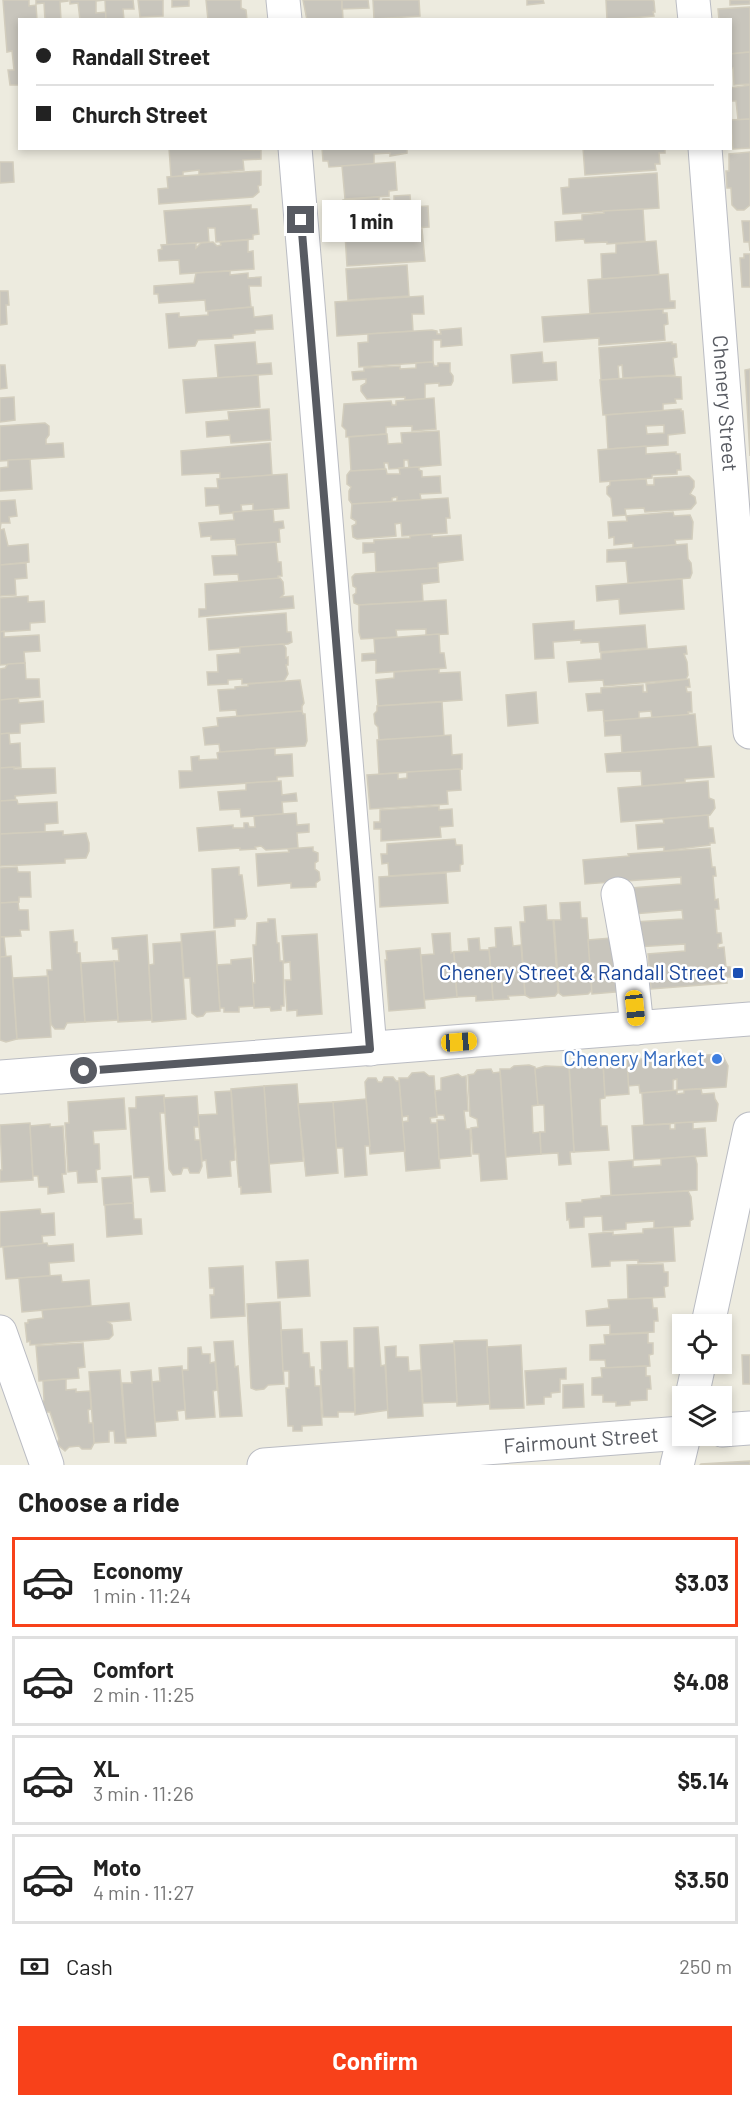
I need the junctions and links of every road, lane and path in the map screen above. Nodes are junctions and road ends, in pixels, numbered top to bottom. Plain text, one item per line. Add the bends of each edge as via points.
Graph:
1 (283, 0) edge
2 (693, 0) edge
3 (285, 18) edge
4 (695, 18) edge
5 (295, 150) edge
6 (705, 150) edge
7 (750, 732) edge
8 (618, 894) dead end
9 (750, 1019) edge
10 (637, 1028) junction
11 (370, 1049) junction
12 (0, 1077) edge
13 (750, 1129) edge
14 (710, 1314) edge
15 (0, 1332) edge
16 (750, 1428) edge
17 (732, 1429) edge
18 (672, 1435) edge
19 (681, 1446) edge
20 (47, 1465) edge
21 (264, 1465) edge
22 (677, 1465) edge

1 - 3 street
2 - 4 street
5 - 11 street
6 - 7 street, Chenery Street
8 - 10 street
9 - 10 street
10 - 11 street
11 - 12 street
13 - 14 street
15 - 20 street
16 - 17 street
18 - 21 street, Fairmount Street
19 - 22 street

